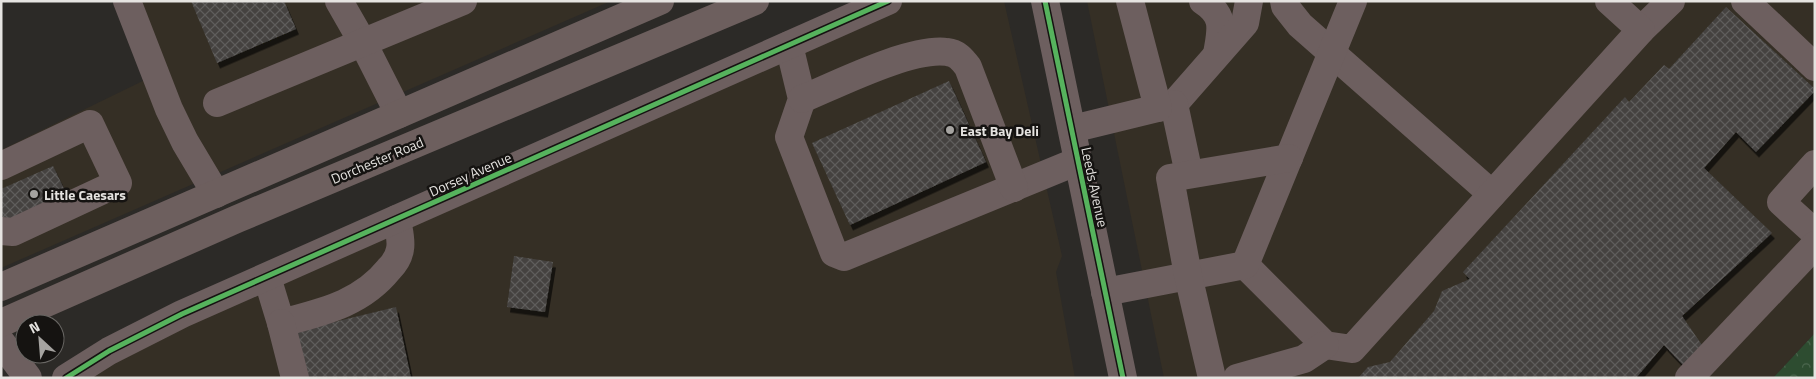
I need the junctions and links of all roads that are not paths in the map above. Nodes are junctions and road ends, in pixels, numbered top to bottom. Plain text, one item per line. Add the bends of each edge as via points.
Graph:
1 (127, 1) edge
2 (339, 1) edge
3 (463, 1) edge
4 (660, 1) edge
5 (755, 1) edge
6 (888, 1) edge
7 (1045, 1) edge
8 (1130, 1) edge
9 (1203, 1) edge
10 (1249, 1) edge
11 (1353, 1) edge
12 (1609, 1) edge
13 (1672, 1) edge
14 (1745, 1) edge
15 (1292, 5) edge
16 (1641, 30) junction
17 (363, 43) junction
18 (788, 45) junction
19 (1332, 52) junction
20 (1218, 54) junction
21 (1815, 67) edge
22 (802, 98) junction
23 (217, 103) dead end
24 (1166, 106) junction
25 (399, 114) junction
26 (1072, 129) junction
27 (412, 145) junction
28 (1289, 158) junction
29 (1078, 161) junction
30 (1815, 164) edge
31 (1, 166) edge
32 (1189, 174) junction
33 (1014, 188) junction
34 (216, 194) junction
35 (1492, 194) junction
36 (397, 219) junction
37 (1, 231) edge
38 (1815, 233) edge
39 (1815, 245) edge
40 (1245, 265) junction
41 (1188, 275) junction
42 (267, 277) junction
43 (1, 287) edge
44 (1105, 292) junction
45 (1, 323) edge
46 (281, 323) junction
47 (1, 342) edge
48 (1325, 345) junction
49 (28, 378) edge
50 (66, 378) edge
51 (295, 378) edge
52 (1123, 378) edge
53 (1212, 378) edge
54 (1237, 378) edge
55 (1689, 378) edge

1 - 34 street via 169,109
2 - 17 street
3 - 17 street
4 - 25 main road
5 - 27 main road, Dorchester Road
6 - 18 street, Dorsey Avenue
7 - 26 street, Leeds Avenue
8 - 24 street
9 - 20 street via 1219,16
10 - 20 street via 1245,23
11 - 19 street
12 - 16 street
13 - 16 street
14 - 21 street
15 - 19 street via 1300,25
16 - 35 street
17 - 23 street
17 - 25 street
18 - 22 street
18 - 36 street, Dorsey Avenue
19 - 28 street
19 - 35 street
20 - 24 street
22 - 33 street via 894,61 933,52 949,52 960,57 968,67
22 - 33 street via 789,137 834,253 844,257
24 - 26 street
24 - 32 street
25 - 27 main road
25 - 34 main road
26 - 29 street, Leeds Avenue
27 - 45 main road, Dorchester Road
28 - 32 street
28 - 40 street
29 - 33 street
29 - 44 street, Leeds Avenue
30 - 38 street via 1781,202
31 - 37 street via 90,124 118,183 13,232
32 - 41 street via 1170,178
34 - 43 main road
35 - 48 street via 1352,348
36 - 42 street, Dorsey Avenue
36 - 46 street via 400,250 380,281 360,296 322,312
39 - 55 street
40 - 41 street
40 - 48 street
41 - 44 street
41 - 53 street
42 - 46 street
42 - 50 street, Dorsey Avenue via 182,314 109,351
44 - 52 street, Leeds Avenue
46 - 51 street
47 - 49 street
48 - 54 street via 1304,360

